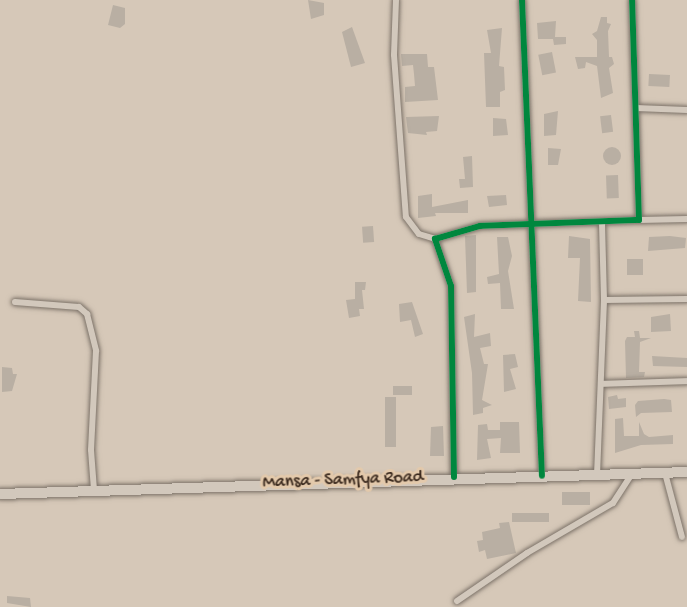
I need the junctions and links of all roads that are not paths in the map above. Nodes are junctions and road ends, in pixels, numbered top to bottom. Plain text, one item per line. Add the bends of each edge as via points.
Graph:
1 (396, 0) edge
2 (522, 0) edge
3 (632, 0) edge
4 (636, 108) junction
5 (687, 110) edge
6 (687, 219) edge
7 (639, 220) junction
8 (602, 223) junction
9 (532, 225) junction
10 (435, 239) junction
11 (687, 299) edge
12 (604, 300) junction
13 (15, 302) dead end
14 (687, 381) edge
15 (601, 384) junction
16 (687, 472) edge
17 (665, 473) junction
18 (632, 474) junction
19 (597, 475) junction
20 (542, 476) junction
21 (454, 477) junction
22 (94, 490) junction
23 (0, 494) edge
24 (682, 537) dead end
25 (457, 601) dead end

1 - 10 street via 394,55 406,217 419,234
2 - 9 street
3 - 4 street
4 - 5 street
4 - 7 street
6 - 7 street
7 - 8 street
8 - 9 street
8 - 12 street
9 - 10 street via 480,226
9 - 20 street
10 - 21 street via 443,254 453,308
11 - 12 street
12 - 15 street
13 - 22 street via 79,307 87,314 96,351 91,450
14 - 15 street
15 - 19 street
16 - 17 main road, Mansa - Samfya Road
17 - 18 main road, Mansa - Samfya Road
17 - 24 street
18 - 19 main road, Mansa - Samfya Road
18 - 25 street via 613,503
19 - 20 main road, Mansa - Samfya Road
20 - 21 main road, Mansa - Samfya Road
21 - 22 main road, Mansa - Samfya Road
22 - 23 main road, Mansa - Samfya Road

